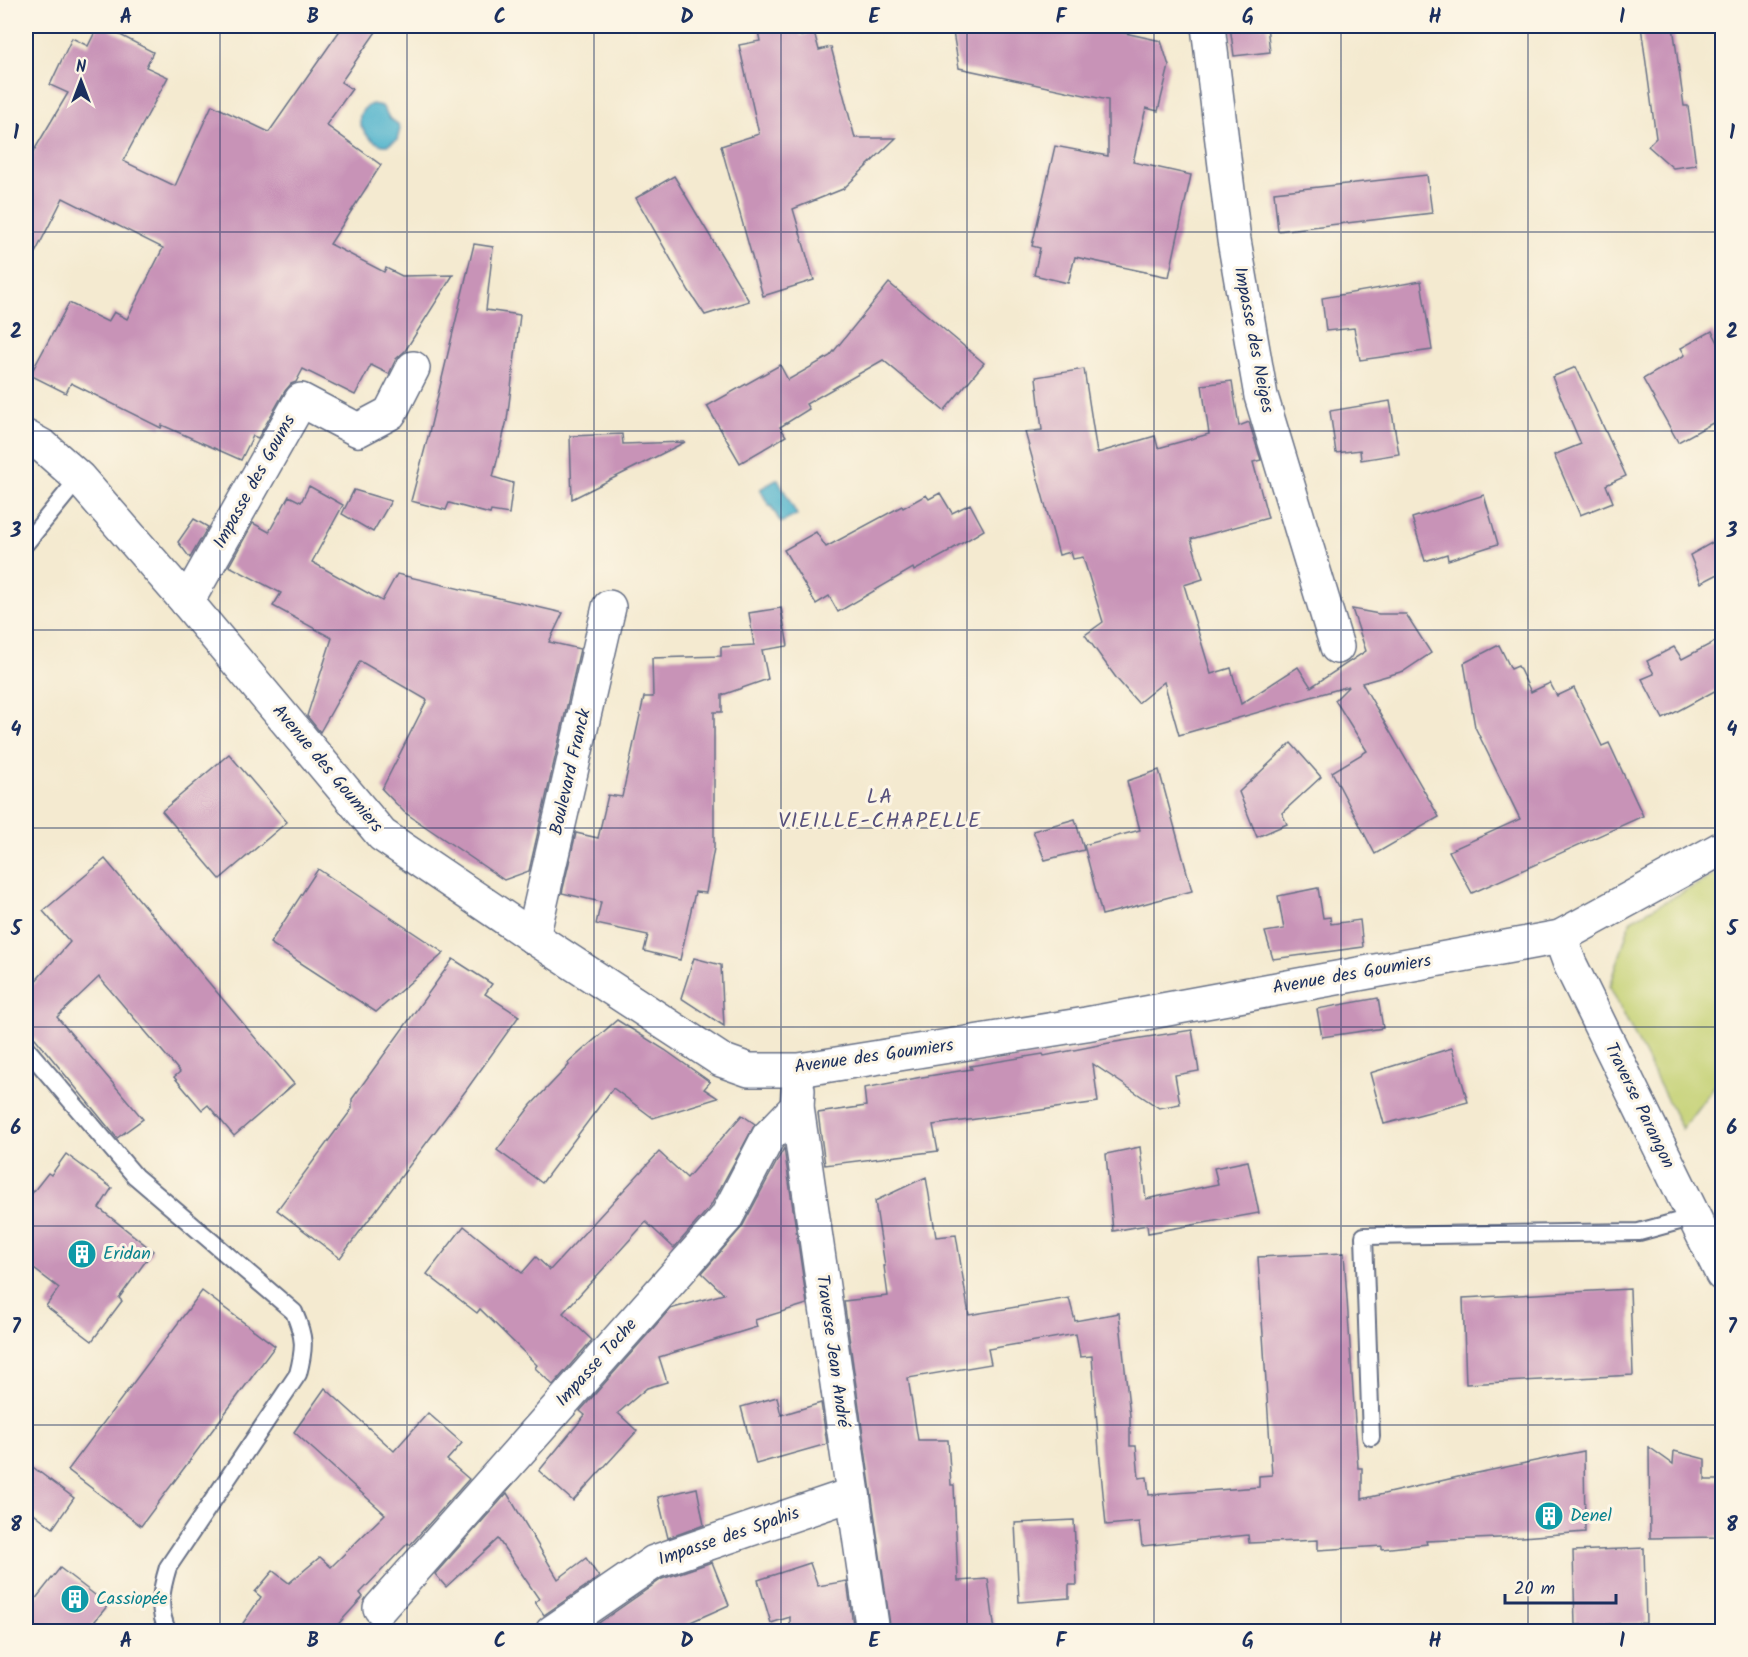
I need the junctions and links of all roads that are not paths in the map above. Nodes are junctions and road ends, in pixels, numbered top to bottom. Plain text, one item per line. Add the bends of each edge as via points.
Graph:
1 (1208, 26) edge
2 (413, 368) dead end
3 (26, 437) edge
4 (79, 478) junction
5 (26, 543) edge
6 (187, 602) junction
7 (609, 607) dead end
8 (1337, 647) dead end
9 (1722, 848) edge
10 (1560, 937) junction
11 (533, 938) junction
12 (26, 1048) edge
13 (799, 1070) junction
14 (796, 1107) junction
15 (1694, 1217) junction
16 (1722, 1274) edge
17 (1371, 1437) dead end
18 (853, 1494) junction
19 (380, 1608) dead end
20 (168, 1632) edge
21 (552, 1632) edge
22 (873, 1632) edge

1 - 8 street, Impasse des Neiges via 1234,240 1261,396
2 - 6 street, Impasse des Goums via 390,413 358,430 301,399
3 - 4 street, Avenue des Goumiers via 44,447
4 - 5 lane
4 - 6 street, Avenue des Goumiers
6 - 11 street, Avenue des Goumiers via 382,835
7 - 11 street, Boulevard Franck
9 - 10 street, Avenue des Goumiers
10 - 13 street, Avenue des Goumiers via 1086,1024
10 - 15 street, Traverse Parangon
11 - 13 street, Avenue des Goumiers via 722,1060 749,1070
12 - 20 lane via 135,1176 294,1312 302,1330 298,1374 168,1567 161,1590
13 - 14 street, Traverse Jean André
14 - 18 street, Traverse Jean André
14 - 19 street, Impasse Toche via 768,1137 726,1218
15 - 16 street, Traverse Parangon
15 - 17 lane via 1639,1232 1364,1236
18 - 21 street, Impasse des Spahis via 654,1562
18 - 22 street, Traverse Jean André

